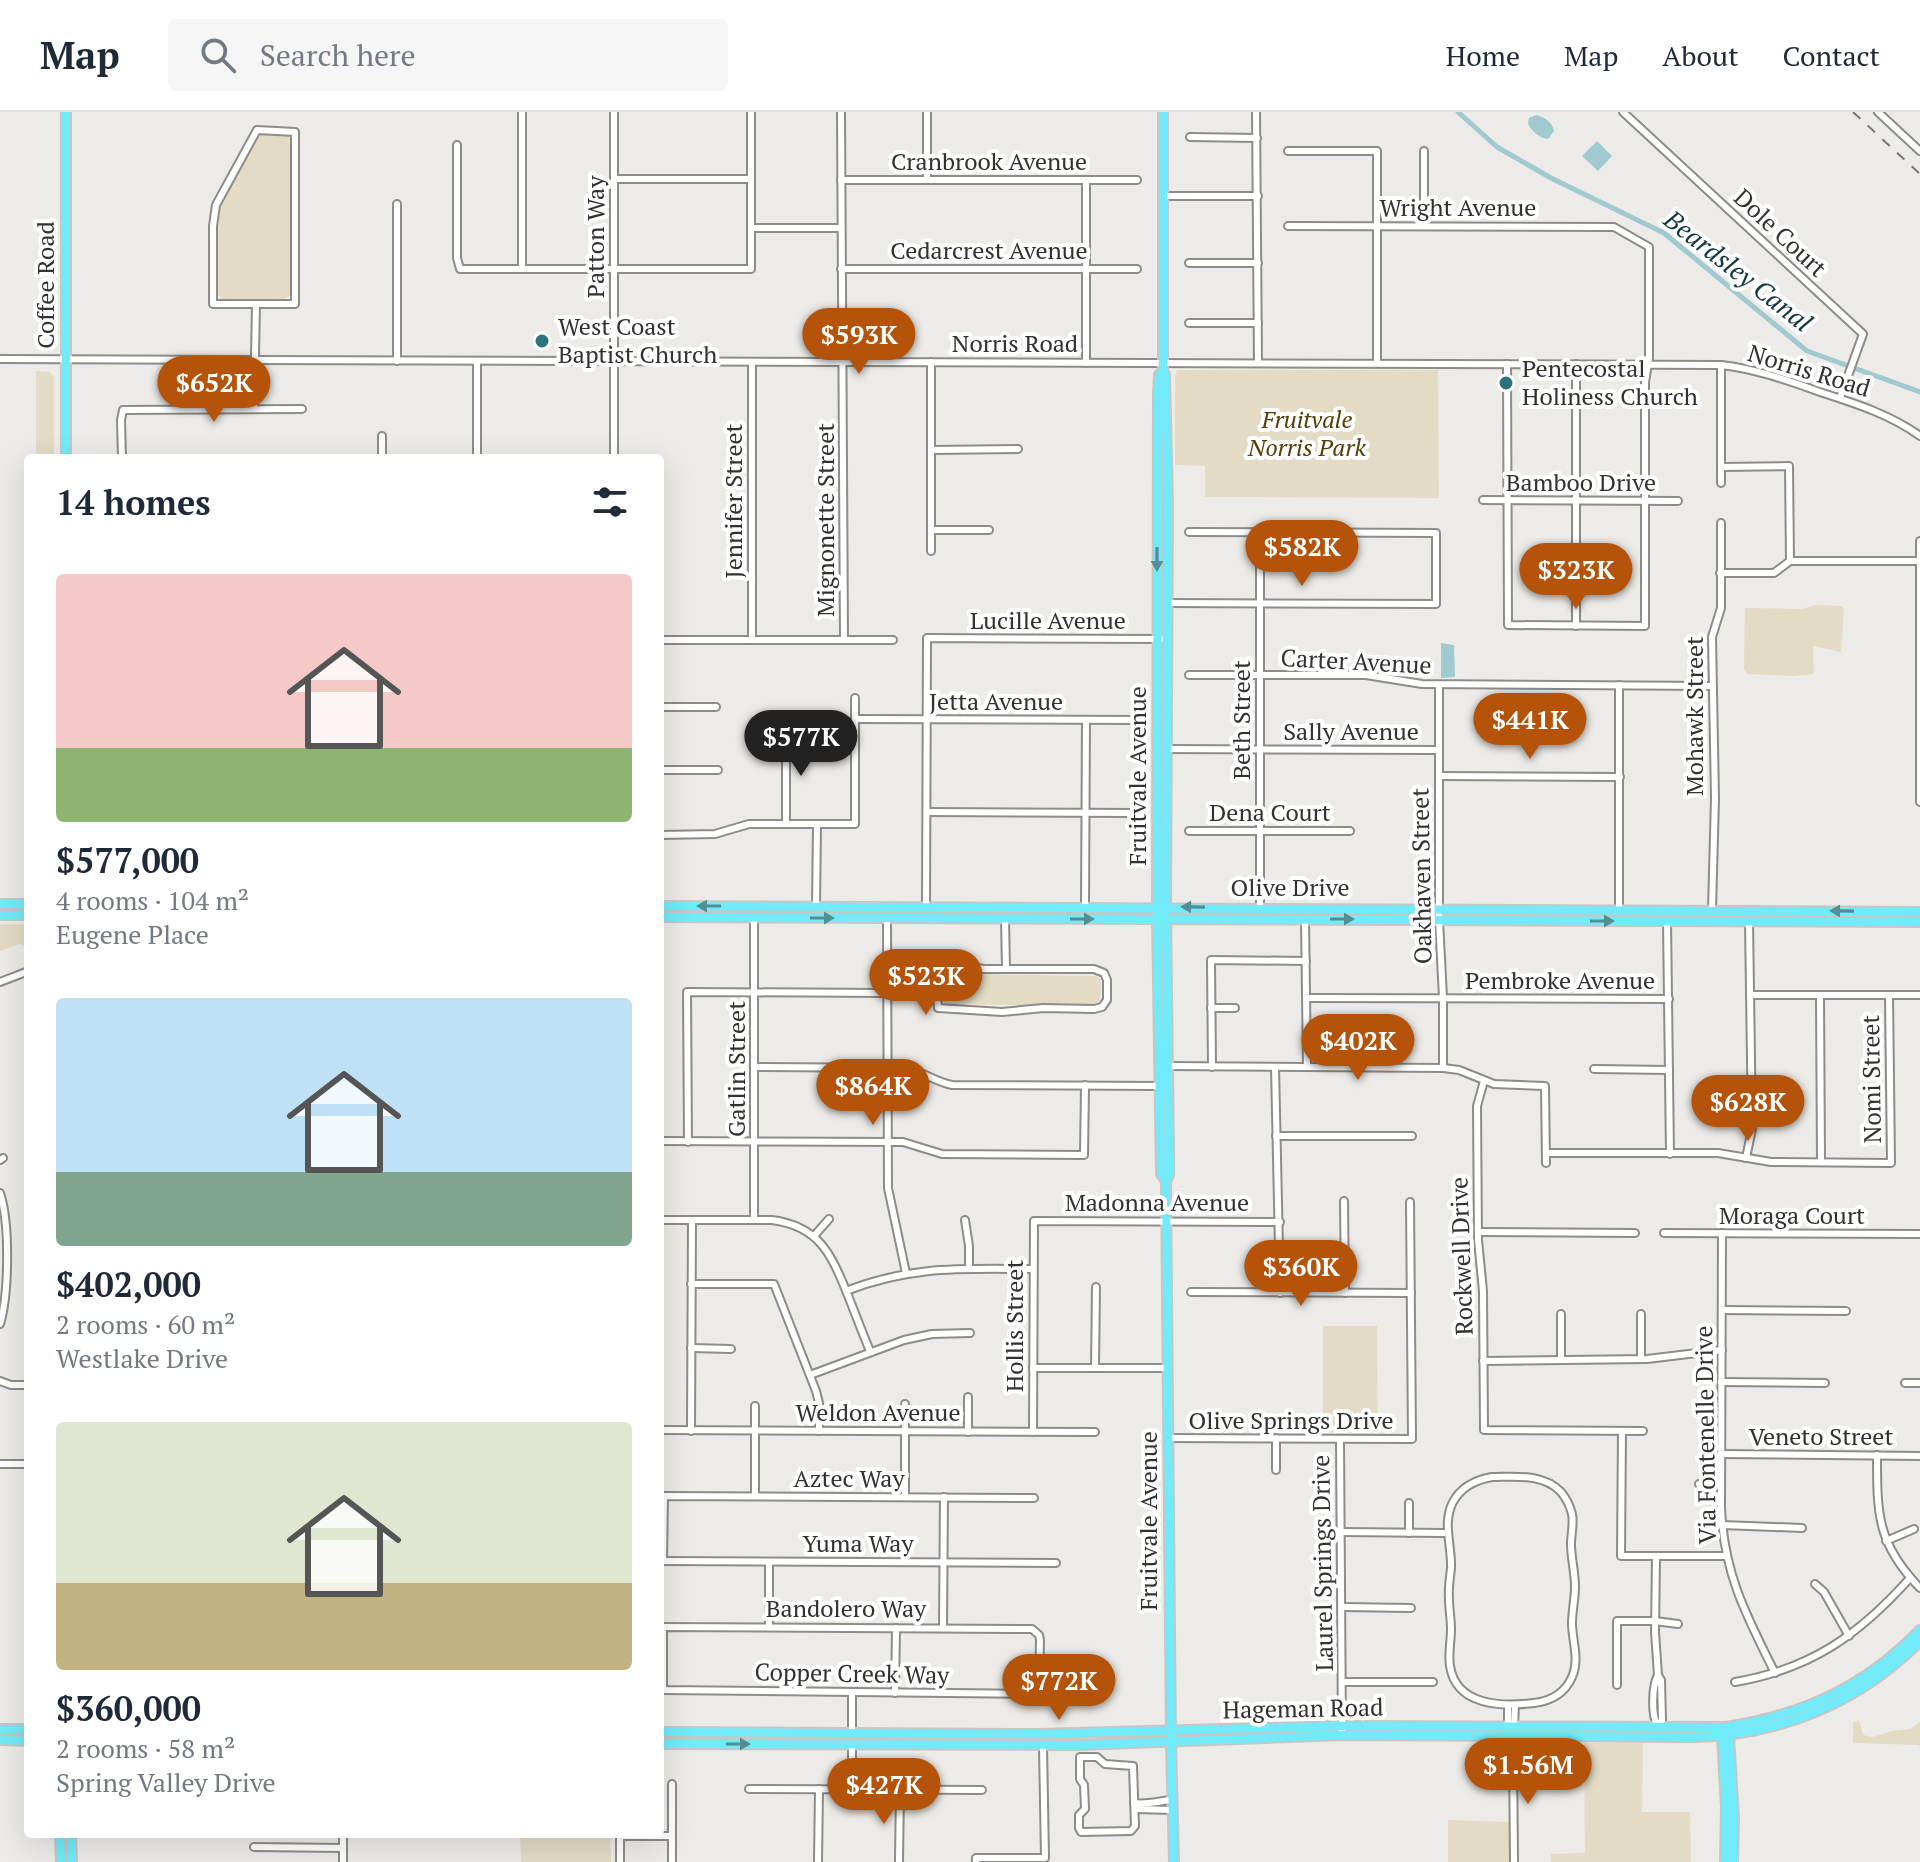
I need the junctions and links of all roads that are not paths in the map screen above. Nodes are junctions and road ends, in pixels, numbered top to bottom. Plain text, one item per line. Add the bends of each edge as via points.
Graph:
1 (66, 112) edge
2 (522, 112) edge
3 (614, 112) edge
4 (751, 112) edge
5 (841, 112) edge
6 (927, 112) edge
7 (1163, 112) edge
8 (1256, 112) edge
9 (1623, 112) edge
10 (1878, 112) edge
11 (1190, 137) dead end
12 (1257, 138) junction
13 (457, 145) dead end
14 (1288, 151) dead end
15 (1424, 151) dead end
16 (1920, 151) edge
17 (614, 179) junction
18 (751, 179) junction
19 (841, 180) junction
20 (927, 180) junction
21 (1086, 180) junction
22 (1137, 180) dead end
23 (1163, 196) junction
24 (1258, 196) junction
25 (397, 204) dead end
26 (1288, 226) dead end
27 (1377, 226) junction
28 (1424, 226) junction
29 (751, 228) junction
30 (841, 228) junction
31 (1189, 263) dead end
32 (1258, 263) junction
33 (522, 269) junction
34 (614, 269) junction
35 (841, 269) junction
36 (1086, 269) junction
37 (1137, 269) dead end
38 (256, 304) junction
39 (1189, 323) dead end
40 (1258, 323) junction
41 (0, 359) edge
42 (66, 360) junction
43 (254, 360) junction
44 (397, 361) junction
45 (477, 361) junction
46 (614, 361) junction
47 (752, 362) junction
48 (844, 362) junction
49 (931, 362) junction
50 (1086, 363) junction
51 (1258, 363) junction
52 (1377, 363) junction
53 (1507, 364) junction
54 (1576, 364) junction
55 (1649, 364) junction
56 (1721, 365) junction
57 (1163, 366) junction
58 (1840, 398) junction
59 (254, 409) junction
60 (302, 409) dead end
61 (382, 436) dead end
62 (1920, 436) edge
63 (1018, 449) dead end
64 (931, 450) junction
65 (66, 454) edge
66 (122, 454) edge
67 (382, 454) edge
68 (477, 454) edge
69 (614, 454) edge
70 (1721, 467) junction
71 (1163, 481) junction
72 (1721, 483) dead end
73 (1483, 500) dead end
74 (1507, 501) junction
75 (1576, 501) junction
76 (1645, 501) junction
77 (1678, 501) dead end
78 (1721, 523) dead end
79 (931, 530) junction
80 (989, 530) dead end
81 (1189, 532) dead end
82 (1260, 532) junction
83 (1920, 541) edge
84 (931, 551) dead end
85 (1790, 561) junction
86 (1919, 561) edge
87 (1720, 573) junction
88 (1168, 603) junction
89 (1260, 603) junction
90 (1576, 626) junction
91 (1163, 638) junction
92 (664, 640) edge
93 (752, 640) junction
94 (844, 640) junction
95 (893, 640) dead end
96 (1189, 675) dead end
97 (1260, 675) junction
98 (1439, 685) junction
99 (1619, 685) junction
100 (1712, 686) junction
101 (855, 698) dead end
102 (664, 707) edge
103 (716, 707) dead end
104 (855, 719) junction
105 (927, 719) junction
106 (1086, 720) junction
107 (1137, 720) dead end
108 (786, 732) dead end
109 (1166, 749) junction
110 (1260, 750) junction
111 (1439, 750) junction
112 (664, 770) edge
113 (718, 770) dead end
114 (1439, 776) junction
115 (1620, 777) junction
116 (1920, 802) edge
117 (927, 812) junction
118 (1086, 812) junction
119 (1138, 813) dead end
120 (786, 824) junction
121 (817, 824) junction
122 (1189, 831) dead end
123 (1261, 831) junction
124 (1350, 831) dead end
125 (664, 835) edge
126 (0, 904) edge
127 (24, 904) edge
128 (664, 906) edge
129 (799, 907) junction
130 (816, 907) junction
131 (1085, 907) junction
132 (1162, 907) junction
133 (926, 908) junction
134 (1260, 908) junction
135 (1041, 909) junction
136 (1439, 909) junction
137 (1619, 909) junction
138 (1712, 910) junction
139 (1920, 912) edge
140 (0, 915) edge
141 (24, 915) edge
142 (664, 917) edge
143 (754, 918) junction
144 (887, 918) junction
145 (1005, 918) junction
146 (1162, 919) junction
147 (1305, 919) junction
148 (1439, 920) junction
149 (1670, 921) junction
150 (1749, 921) junction
151 (1920, 922) edge
152 (1306, 961) junction
153 (1006, 969) junction
154 (24, 973) edge
155 (0, 982) edge
156 (755, 992) junction
157 (888, 993) junction
158 (1750, 995) junction
159 (1820, 995) junction
160 (1889, 995) junction
161 (1920, 995) edge
162 (1307, 998) junction
163 (1443, 998) junction
164 (1669, 999) junction
165 (1211, 1008) junction
166 (1235, 1008) dead end
167 (1168, 1066) junction
168 (755, 1067) junction
169 (1212, 1067) junction
170 (1275, 1067) junction
171 (1307, 1067) junction
172 (888, 1068) junction
173 (1443, 1068) junction
174 (1594, 1069) dead end
175 (1669, 1070) junction
176 (1484, 1081) junction
177 (1085, 1085) junction
178 (1160, 1086) junction
179 (1169, 1110) junction
180 (1276, 1136) junction
181 (1412, 1136) dead end
182 (664, 1141) edge
183 (688, 1142) junction
184 (755, 1142) junction
185 (888, 1142) junction
186 (1546, 1153) junction
187 (1670, 1154) junction
188 (1746, 1158) junction
189 (1821, 1162) junction
190 (1546, 1163) dead end
191 (1166, 1181) junction
192 (0, 1193) edge
193 (1344, 1201) dead end
194 (1410, 1202) dead end
195 (829, 1219) dead end
196 (664, 1220) edge
197 (692, 1220) junction
198 (754, 1220) junction
199 (965, 1220) dead end
200 (1034, 1221) joint
201 (1167, 1222) junction
202 (1280, 1222) junction
203 (1478, 1232) junction
204 (1635, 1233) dead end
205 (1664, 1233) dead end
206 (1722, 1233) junction
207 (1920, 1234) edge
208 (814, 1236) junction
209 (969, 1269) junction
210 (1033, 1269) junction
211 (906, 1273) junction
212 (691, 1284) junction
213 (1096, 1287) dead end
214 (846, 1291) junction
215 (1191, 1292) dead end
216 (1280, 1293) junction
217 (1345, 1293) junction
218 (1411, 1293) junction
219 (3, 1296) edge
220 (1722, 1310) junction
221 (1846, 1311) dead end
222 (1561, 1314) dead end
223 (1641, 1314) dead end
224 (0, 1324) edge
225 (970, 1333) dead end
226 (691, 1348) junction
227 (731, 1349) dead end
228 (1722, 1350) junction
229 (870, 1351) junction
230 (1641, 1359) junction
231 (1561, 1360) junction
232 (1483, 1361) junction
233 (1033, 1368) junction
234 (1095, 1368) junction
235 (1168, 1368) junction
236 (810, 1375) junction
237 (0, 1381) edge
238 (1721, 1382) junction
239 (1825, 1383) dead end
240 (1905, 1383) dead end
241 (1920, 1383) edge
242 (24, 1385) edge
243 (968, 1397) dead end
244 (905, 1404) dead end
245 (755, 1406) dead end
246 (664, 1430) edge
247 (691, 1431) junction
248 (755, 1431) junction
249 (819, 1431) junction
250 (905, 1431) junction
251 (1622, 1431) junction
252 (1643, 1431) dead end
253 (968, 1432) junction
254 (1033, 1432) junction
255 (1095, 1432) dead end
256 (1169, 1438) junction
257 (1276, 1438) junction
258 (1340, 1439) junction
259 (1721, 1454) junction
260 (1877, 1455) junction
261 (1920, 1456) edge
262 (0, 1464) edge
263 (24, 1464) edge
264 (1276, 1470) dead end
265 (1699, 1484) dead end
266 (1721, 1486) junction
267 (664, 1496) edge
268 (755, 1496) junction
269 (905, 1497) junction
270 (944, 1497) junction
271 (1034, 1498) dead end
272 (1409, 1503) dead end
273 (1722, 1525) junction
274 (1802, 1528) dead end
275 (1914, 1529) dead end
276 (1341, 1532) junction
277 (1409, 1533) junction
278 (1444, 1533) dead end
279 (1886, 1541) junction
280 (1656, 1556) junction
281 (1726, 1556) junction
282 (664, 1561) edge
283 (769, 1562) junction
284 (944, 1563) junction
285 (1056, 1563) dead end
286 (1910, 1578) junction
287 (1815, 1584) dead end
288 (1920, 1588) edge
289 (1342, 1607) junction
290 (1411, 1608) dead end
291 (1655, 1621) junction
292 (1678, 1624) dead end
293 (664, 1627) edge
294 (769, 1627) junction
295 (896, 1628) junction
296 (943, 1628) junction
297 (1920, 1630) edge
298 (1849, 1636) junction
299 (1920, 1641) edge
300 (1775, 1673) junction
301 (1342, 1682) junction
302 (1433, 1682) dead end
303 (1735, 1682) dead end
304 (1617, 1685) dead end
305 (1039, 1688) joint
306 (664, 1690) edge
307 (852, 1693) junction
308 (895, 1693) junction
309 (1512, 1705) junction
310 (1511, 1727) junction
311 (1658, 1727) junction
312 (0, 1729) edge
313 (24, 1729) edge
314 (1285, 1729) junction
315 (1342, 1731) junction
316 (664, 1732) edge
317 (1171, 1732) junction
318 (1726, 1733) junction
319 (852, 1734) junction
320 (901, 1734) junction
321 (1099, 1734) junction
322 (1608, 1735) junction
323 (1465, 1736) junction
324 (1237, 1739) junction
325 (0, 1740) edge
326 (24, 1741) edge
327 (1171, 1742) junction
328 (664, 1744) edge
329 (796, 1744) junction
330 (852, 1745) junction
331 (1043, 1746) junction
332 (1513, 1751) dead end
333 (672, 1784) dead end
334 (749, 1789) dead end
335 (819, 1789) junction
336 (852, 1790) junction
337 (900, 1790) junction
338 (982, 1790) dead end
339 (1172, 1805) junction
340 (1134, 1806) junction
341 (664, 1836) edge
342 (672, 1836) junction
343 (60, 1838) edge
344 (71, 1838) edge
345 (343, 1838) edge
346 (620, 1838) edge
347 (254, 1847) dead end
348 (343, 1848) junction
349 (976, 1860) edge
350 (61, 1862) edge
351 (72, 1862) edge
352 (343, 1862) edge
353 (620, 1862) edge
354 (672, 1862) edge
355 (818, 1862) edge
356 (899, 1862) edge
357 (1174, 1862) edge
358 (1514, 1862) edge
359 (1725, 1862) edge
360 (1733, 1862) edge

1 - 42 main road, Coffee Road
2 - 33 street
3 - 17 street, Patton Way
4 - 18 street
5 - 19 street, Mignonette Street
6 - 20 street
7 - 23 main road, Fruitvale Avenue
8 - 12 street
9 - 58 street, Dole Court via 1863,334
10 - 16 street
11 - 12 street
12 - 24 street
13 - 33 street via 460,269
14 - 27 street via 1377,151
15 - 28 street
17 - 18 street
17 - 34 street, Patton Way
18 - 29 street
19 - 20 street, Cranbrook Avenue
19 - 30 street, Mignonette Street
20 - 21 street, Cranbrook Avenue
21 - 22 street, Cranbrook Avenue
21 - 36 street
23 - 24 street
23 - 57 main road, Fruitvale Avenue
24 - 32 street
25 - 44 street
26 - 27 street, Wright Avenue
27 - 28 street, Wright Avenue
27 - 52 street
28 - 55 street, Wright Avenue via 1614,227 1649,247
29 - 30 street
29 - 34 street via 751,269
30 - 35 street, Mignonette Street
31 - 32 street
32 - 40 street
33 - 34 street
34 - 46 street, Patton Way
35 - 36 street, Cedarcrest Avenue
35 - 48 street, Mignonette Street
36 - 37 street, Cedarcrest Avenue
36 - 50 street
38 - 38 street via 213,304 214,215 257,130 295,132 295,304
38 - 43 street
39 - 40 street
40 - 51 street
41 - 42 street, Norris Road
42 - 43 street, Norris Road
42 - 65 main road, Coffee Road
43 - 44 street, Norris Road
43 - 59 street
44 - 45 street, Norris Road
45 - 46 street, Norris Road
45 - 68 street
46 - 47 street, Norris Road
46 - 69 street, Patton Way
47 - 48 street, Norris Road
47 - 93 street, Jennifer Street
48 - 49 street, Norris Road
48 - 94 street, Mignonette Street
49 - 50 street, Norris Road
49 - 64 street
50 - 57 street, Norris Road
51 - 52 street, Norris Road
51 - 57 street, Norris Road
52 - 53 street, Norris Road
53 - 54 street, Norris Road
53 - 74 street
54 - 55 street, Norris Road
54 - 75 street
55 - 56 street, Norris Road
55 - 76 street
56 - 58 street, Norris Road
56 - 70 street
57 - 71 main road, Fruitvale Avenue
58 - 62 street, Norris Road
59 - 60 street
59 - 66 street via 123,410
61 - 67 street
63 - 64 street
64 - 79 street
70 - 72 street
70 - 85 street via 1789,466
71 - 88 main road, Fruitvale Avenue
71 -> 91 main road, Fruitvale Avenue
73 - 74 street, Bamboo Drive
74 - 75 street, Bamboo Drive
74 - 90 street via 1508,625
75 - 76 street, Bamboo Drive
75 - 90 street
76 - 77 street, Bamboo Drive
76 - 90 street via 1645,626
78 - 87 street, Mohawk Street
79 - 80 street
79 - 84 street
81 - 82 street
82 - 89 street, Beth Street
82 - 89 street via 1436,533 1436,604
83 - 86 street
85 - 86 street
85 - 87 street via 1774,573
86 - 116 street
87 - 100 street, Mohawk Street
88 - 89 street
88 - 91 main road, Fruitvale Avenue
89 - 97 street, Beth Street
91 - 105 street, Lucille Avenue via 927,638
91 - 109 main road, Fruitvale Avenue
91 - 132 main road, Fruitvale Avenue
92 - 93 street
93 - 94 street
94 - 95 street
96 - 97 street, Carter Avenue
97 - 98 street, Carter Avenue via 1366,675
97 - 110 street, Beth Street
98 - 99 street, Carter Avenue
98 - 111 street, Oakhaven Street
99 - 100 street, Carter Avenue
99 - 115 street
100 - 138 street, Mohawk Street
101 - 104 street
102 - 103 street
104 - 105 street, Jetta Avenue
104 - 121 street via 855,824
105 - 106 street, Jetta Avenue
105 - 117 street
106 - 107 street, Jetta Avenue
106 - 118 street
108 - 120 street
109 - 110 street, Sally Avenue
109 - 132 main road, Fruitvale Avenue
110 - 111 street, Sally Avenue
110 - 123 street, Beth Street
111 - 114 street, Oakhaven Street
112 - 113 street
114 - 115 street
114 - 136 street, Oakhaven Street
115 - 137 street
117 - 118 street
117 - 133 street
118 - 119 street
118 - 131 street
120 - 121 street
120 - 125 street
121 - 130 street
122 - 123 street, Dena Court
123 - 124 street, Dena Court
123 - 134 street, Beth Street
126 - 127 main road
129 -> 128 main road, Olive Drive
129 - 130 main road, Olive Drive
129 - 143 main road via 757,913
130 - 133 main road, Olive Drive
131 - 132 main road, Olive Drive
131 - 135 main road, Olive Drive
134 -> 132 main road, Olive Drive
132 - 146 main road, Fruitvale Avenue
133 - 135 main road, Olive Drive
133 - 144 main road
134 - 136 main road, Olive Drive
135 - 145 main road
136 - 137 main road, Olive Drive
136 - 148 street, Oakhaven Street
137 - 138 main road, Olive Drive
139 -> 138 main road, Olive Drive
138 - 149 main road
140 - 141 main road
142 - 143 main road, Olive Drive
143 -> 144 main road, Olive Drive
143 - 156 street, Gatlin Street
144 - 145 main road, Olive Drive
144 - 157 street
145 -> 146 main road, Olive Drive
145 - 153 street
146 - 147 main road, Olive Drive
146 - 167 main road, Fruitvale Avenue
146 - 178 main road, Fruitvale Avenue
147 -> 148 main road, Olive Drive
147 - 152 street
148 -> 149 main road, Olive Drive
148 - 163 street, Oakhaven Street
149 - 150 main road, Olive Drive
149 - 164 street
150 - 151 main road, Olive Drive
150 - 158 street
152 - 162 street
152 - 165 street via 1211,960
153 - 153 street via 939,969 938,1008 1094,1009 1107,1000 1107,980 1094,969
154 - 155 street
156 - 157 street
156 - 168 street, Gatlin Street
156 - 183 street via 687,992
157 - 172 street
158 - 159 street
158 - 188 street via 1752,1129
159 - 160 street
159 - 189 street
160 - 161 street
160 - 189 street, Nomi Street via 1891,1163
162 - 163 street, Pembroke Avenue
162 - 171 street
163 - 164 street, Pembroke Avenue
163 - 173 street, Oakhaven Street
164 - 175 street
165 - 166 street
165 - 169 street
167 - 169 street
167 - 179 main road, Fruitvale Avenue
168 - 172 street
168 - 184 street, Gatlin Street
169 - 170 street
170 - 171 street
170 - 180 street
171 - 173 street
172 - 177 street via 915,1070 952,1085
172 - 185 street
173 - 176 street
174 - 175 street
175 - 187 street
176 - 186 street via 1545,1086
176 - 203 street, Rockwell Drive via 1477,1106
177 - 178 street
177 - 185 street via 1084,1155 942,1154
178 - 179 main road
178 - 191 main road, Fruitvale Avenue via 1161,1174
179 - 191 main road, Fruitvale Avenue
180 - 181 street
180 - 202 street
182 - 183 street
183 - 184 street
184 - 185 street
184 - 198 street, Gatlin Street
185 - 211 street via 888,1195
186 - 187 street
186 - 190 street
187 - 188 street
188 - 189 street
191 - 201 main road, Fruitvale Avenue
192 - 219 street via 6,1222
193 - 217 street
194 - 218 street
195 - 208 street
196 - 197 street
197 - 198 street
197 - 212 street
198 - 208 street via 790,1223
199 - 209 street
200 - 201 street, Madonna Avenue
200 - 210 street, Hollis Street
201 - 202 street, Madonna Avenue
201 - 235 main road, Fruitvale Avenue
202 - 216 street
203 - 204 street
203 - 232 street, Rockwell Drive
205 - 206 street, Moraga Court
206 - 207 street, Moraga Court
206 - 220 street, Via Fontenelle Drive
208 - 214 street via 830,1254
209 - 210 street
209 - 211 street
210 - 233 street, Hollis Street
211 - 214 street
212 - 226 street
212 - 236 street via 774,1284
213 - 234 street
214 - 229 street
215 - 216 street
216 - 217 street
217 - 218 street
218 - 258 street, Olive Springs Drive via 1412,1439
219 - 224 street
220 - 221 street
220 - 228 street, Via Fontenelle Drive
222 - 231 street
223 - 230 street
225 - 229 street via 918,1337
226 - 227 street
226 - 247 street
228 - 230 street
228 - 238 street, Via Fontenelle Drive
229 - 236 street
230 - 231 street
231 - 232 street
232 - 251 street, Rockwell Drive via 1484,1430
233 - 234 street
233 - 254 street, Hollis Street
234 - 235 street
235 - 256 main road, Fruitvale Avenue
236 - 249 street via 818,1397
237 - 242 street
238 - 239 street
238 - 259 street, Via Fontenelle Drive
240 - 241 street
243 - 253 street
244 - 250 street
245 - 248 street
246 - 247 street, Weldon Avenue
247 - 248 street, Weldon Avenue
248 - 249 street, Weldon Avenue
248 - 268 street
249 - 250 street, Weldon Avenue
250 - 253 street, Weldon Avenue
250 - 269 street
251 - 252 street
251 - 280 street via 1621,1556
253 - 254 street, Weldon Avenue
254 - 255 street, Weldon Avenue
256 - 257 street, Olive Springs Drive
256 - 317 main road, Fruitvale Avenue
257 - 258 street, Olive Springs Drive
257 - 264 street
258 - 276 street, Laurel Springs Drive
259 - 260 street, Veneto Street
259 - 266 street, Via Fontenelle Drive
260 - 261 street, Veneto Street
260 - 279 street via 1878,1508
262 - 263 street
265 - 266 street
266 - 273 street, Via Fontenelle Drive
267 - 268 street, Aztec Way
268 - 269 street, Aztec Way
269 - 270 street, Aztec Way
270 - 271 street, Aztec Way
270 - 284 street
272 - 277 street
273 - 274 street
273 - 281 street, Via Fontenelle Drive
275 - 279 street
276 - 277 street
276 - 289 street, Laurel Springs Drive
277 - 278 street
279 - 286 street
280 - 281 street
280 - 291 street
281 - 300 street, Via Fontenelle Drive via 1737,1596
282 - 283 street, Yuma Way
283 - 284 street, Yuma Way
283 - 294 street
284 - 285 street, Yuma Way
284 - 296 street
286 - 288 street
286 - 298 street
287 - 298 street
289 - 290 street
289 - 301 street, Laurel Springs Drive
291 - 292 street
291 - 304 street via 1617,1621
291 - 311 street
293 - 294 street, Bandolero Way
294 - 295 street, Bandolero Way
295 - 296 street, Bandolero Way
295 - 308 street
296 - 305 street, Bandolero Way via 1032,1629 1040,1640
297 - 318 main road, Hageman Road via 1856,1683 1820,1702
298 - 300 street
299 - 318 main road, Hageman Road via 1841,1701 1786,1723
300 - 303 street
301 - 302 street
301 - 315 street, Laurel Springs Drive
305 - 308 street, Copper Creek Way via 1030,1694
306 - 307 street, Copper Creek Way
307 - 308 street, Copper Creek Way
307 - 319 street
309 - 309 street via 1470,1697 1453,1678 1450,1665 1449,1510 1470,1484 1492,1477 1527,1477 1551,1484 1572,1515 1573,1675 1567,1687 1545,1702
309 - 310 street
310 - 311 main road, Hageman Road
310 - 315 main road, Hageman Road
310 - 323 main road
311 - 318 main road, Hageman Road
311 - 322 main road
312 - 313 main road
314 - 315 main road, Hageman Road
314 - 317 main road, Hageman Road
314 - 324 main road
315 - 323 main road, Hageman Road
315 - 324 main road, Hageman Road
316 - 319 main road, Hageman Road
317 - 321 main road, Hageman Road
317 - 327 main road, Fruitvale Avenue
318 - 322 main road, Hageman Road
318 - 359 main road
318 - 360 main road
319 - 320 main road, Hageman Road
319 - 329 main road
320 - 321 main road, Hageman Road
320 - 330 main road via 857,1739
321 - 331 main road via 1047,1740
322 - 323 main road, Hageman Road
324 - 327 main road, Hageman Road
325 - 326 main road
327 - 331 main road, Hageman Road
327 - 339 main road, Fruitvale Avenue
328 -> 329 main road, Hageman Road
329 - 330 main road, Hageman Road
330 - 331 main road, Hageman Road
330 - 336 street
331 - 349 street via 1045,1858
332 - 358 street
333 - 342 street
334 - 335 street
335 - 336 street
335 - 355 street
336 - 337 street
337 - 338 street
337 - 356 street
339 - 340 street via 1155,1811
339 - 357 main road, Fruitvale Avenue
340 - 340 street via 1133,1766 1080,1757 1085,1788 1081,1832 1131,1831
341 - 342 street
342 - 354 street
343 - 350 main road
344 - 351 main road
345 - 348 street
346 - 353 street
347 - 348 street
348 - 352 street

